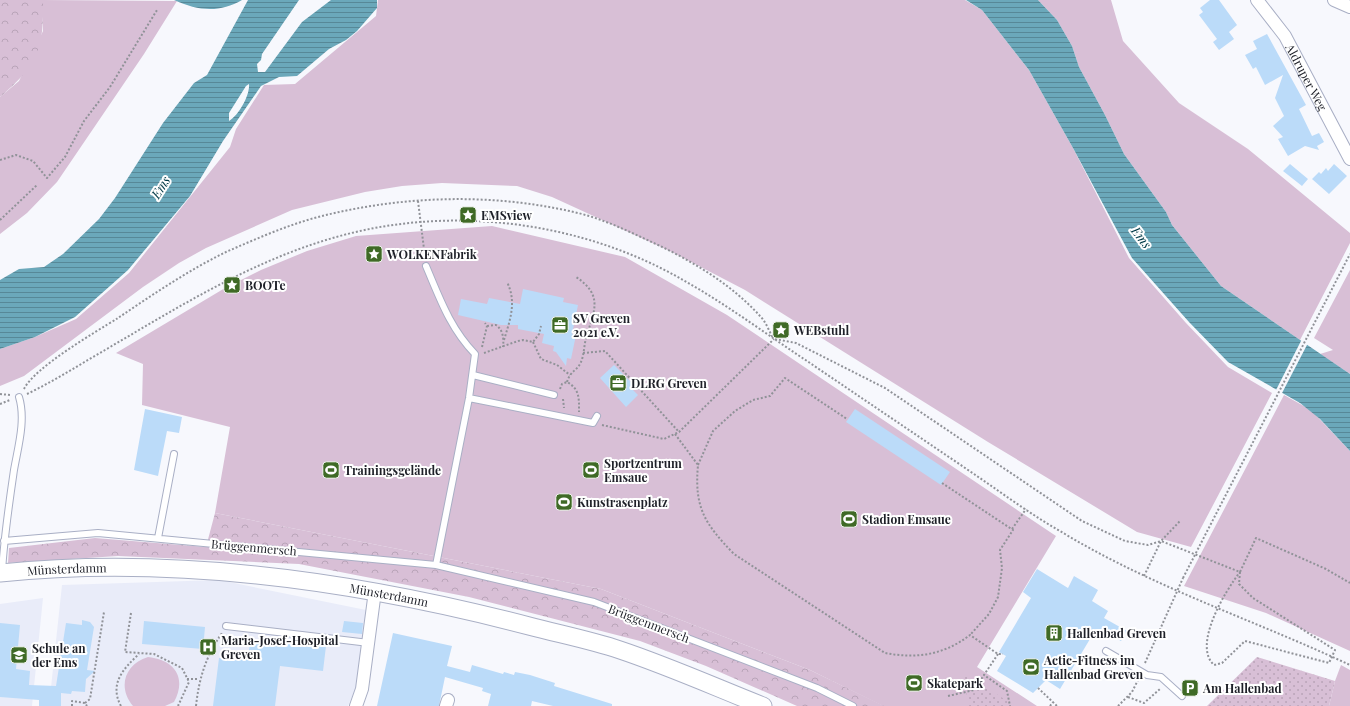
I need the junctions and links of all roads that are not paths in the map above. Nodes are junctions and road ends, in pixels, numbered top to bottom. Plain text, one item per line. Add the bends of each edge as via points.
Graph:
1 (1257, 0) edge
2 (1334, 0) edge
3 (1350, 7) edge
4 (1350, 159) edge
5 (426, 266) road end
6 (473, 375) junction
7 (554, 394) dead end
8 (19, 397) road end
9 (468, 398) junction
10 (597, 416) dead end
11 (174, 454) dead end
12 (158, 538) junction
13 (4, 541) junction
14 (436, 565) junction
15 (1, 573) edge
16 (375, 591) junction
17 (226, 626) road end
18 (368, 643) junction
19 (1106, 651) dead end
20 (1182, 696) dead end
21 (356, 706) edge
22 (763, 706) edge
23 (853, 706) edge

1 - 4 street, Aldruper Weg via 1285,36
2 - 3 street
5 - 6 lane via 448,318 475,354
6 - 7 lane
6 - 9 lane
8 - 13 lane via 22,404 21,425
9 - 10 lane via 593,423
9 - 14 lane
11 - 12 lane
12 - 13 lane, Brüggenmersch via 98,533
12 - 14 lane, Brüggenmersch
13 - 15 lane
14 - 23 lane, Brüggenmersch via 594,602 817,688
15 - 16 main road, Münsterdamm via 63,568 134,567 261,575
16 - 18 street
16 - 22 main road, Münsterdamm via 468,610 620,650
17 - 18 lane
18 - 21 street via 362,689
19 - 20 lane via 1147,675 1161,677

